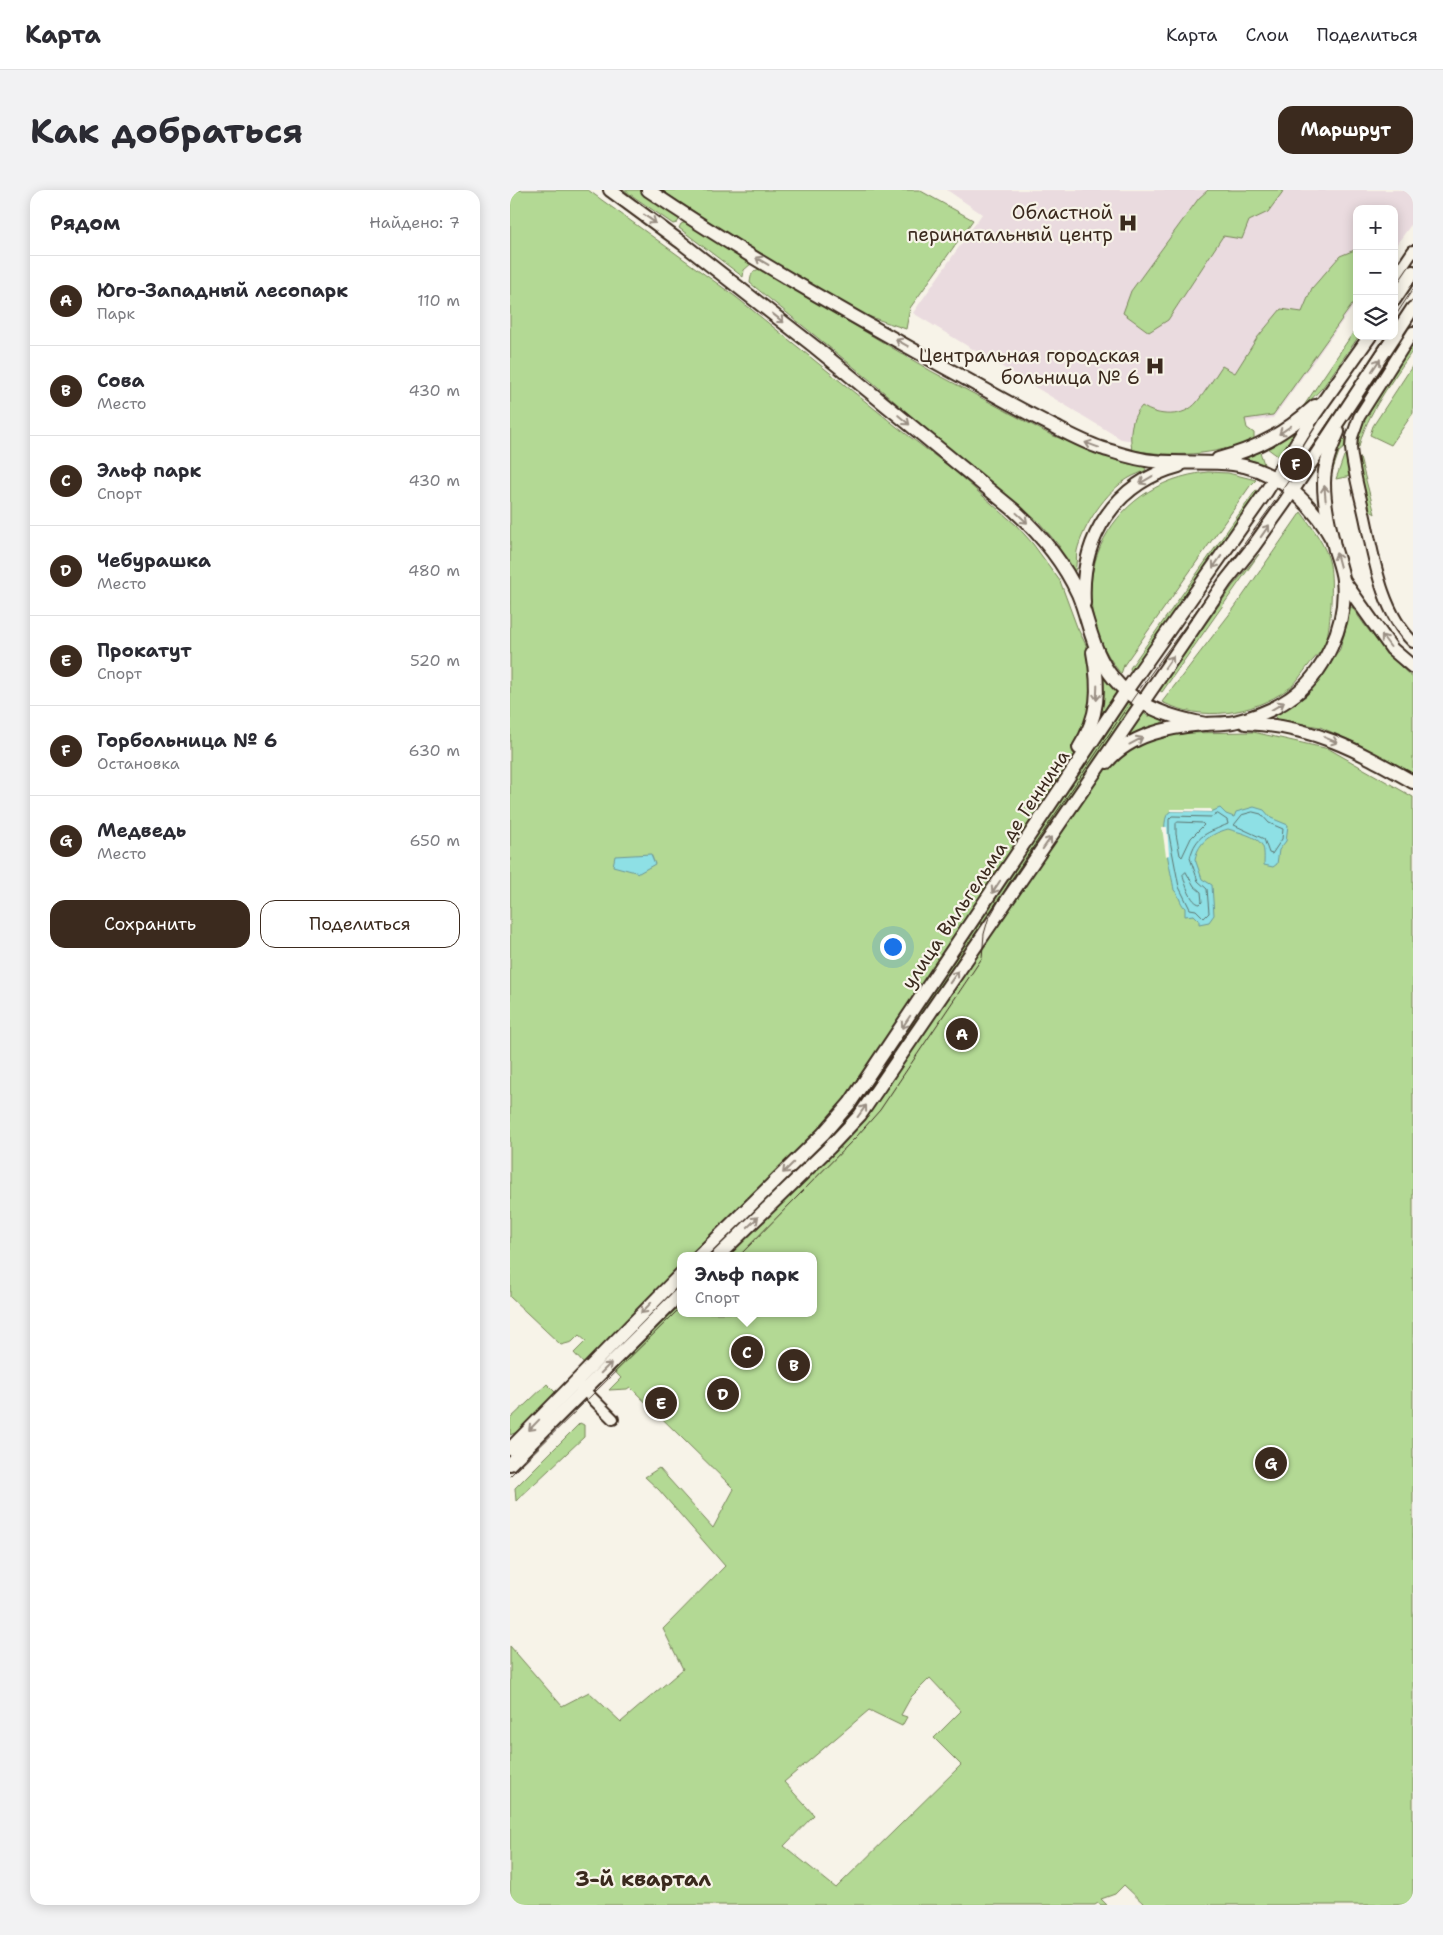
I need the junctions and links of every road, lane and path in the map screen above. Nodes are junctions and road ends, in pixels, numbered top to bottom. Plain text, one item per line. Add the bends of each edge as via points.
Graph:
1 (610, 190) edge
2 (648, 190) edge
3 (1413, 251) edge
4 (1413, 272) edge
5 (1398, 273) edge
6 (1397, 295) edge
7 (1413, 308) edge
8 (1413, 332) edge
9 (1361, 340) edge
10 (1367, 340) edge
11 (1353, 361) junction
12 (1336, 387) junction
13 (1352, 400) junction
14 (1206, 462) junction
15 (1191, 463) junction
16 (1274, 479) junction
17 (1293, 491) junction
18 (1333, 540) junction
19 (1343, 580) junction
20 (1084, 612) junction
21 (1089, 628) junction
22 (1413, 642) edge
23 (1413, 667) edge
24 (1126, 691) junction
25 (1141, 702) junction
26 (1232, 723) junction
27 (1206, 724) junction
28 (1413, 782) edge
29 (1087, 785) junction
30 (1007, 870) junction
31 (703, 1252) edge
32 (722, 1252) edge
33 (677, 1278) edge
34 (677, 1297) edge
35 (580, 1386) junction
36 (613, 1419) dead end
37 (515, 1439) edge
38 (510, 1449) edge
39 (510, 1464) edge

1 -> 20 main road via 815,347 1014,510 1058,558
15 -> 2 main road via 1152,461 1080,440 852,315
3 - 5 street
4 - 6 main road
13 -> 7 main road
8 - 22 street via 1359,417 1352,437 1352,452 1378,578 1392,611
9 - 11 street
10 - 11 main road
11 - 12 main road
12 -> 14 main road via 1275,437 1240,453
12 - 16 main road, улица Вильгельма де Геннина via 1314,414
13 - 17 main road, улица Вильгельма де Геннина
18 -> 13 main road via 1327,514 1325,473 1330,451
14 - 15 main road
14 - 16 main road via 1235,464
15 -> 20 main road via 1146,479 1113,507 1103,520 1087,554
16 - 17 main road
16 -> 24 main road, улица Вильгельма де Геннина
17 - 18 main road via 1313,510
25 -> 17 main road, улица Вильгельма де Геннина
19 -> 18 main road
23 -> 19 main road via 1392,649
26 -> 19 main road via 1275,708 1297,694 1316,672 1331,649 1339,623
20 - 21 main road
21 - 24 main road via 1104,664
21 -> 30 main road via 1097,676 1092,722 1042,804
24 - 25 main road
24 - 30 main road, улица Вильгельма де Геннина
25 - 27 main road via 1177,719
25 - 29 main road, улица Вильгельма де Геннина
26 - 27 main road
26 -> 28 main road via 1264,724 1318,735 1367,756
29 -> 27 main road via 1110,758 1142,738 1171,728
32 -> 29 main road, улица Вильгельма де Геннина via 860,1115
30 -> 31 main road, улица Вильгельма де Геннина via 850,1103 823,1134
33 -> 35 main road via 646,1307
35 -> 34 main road
35 - 36 street
35 -> 37 main road
35 - 39 main road
37 - 38 main road

